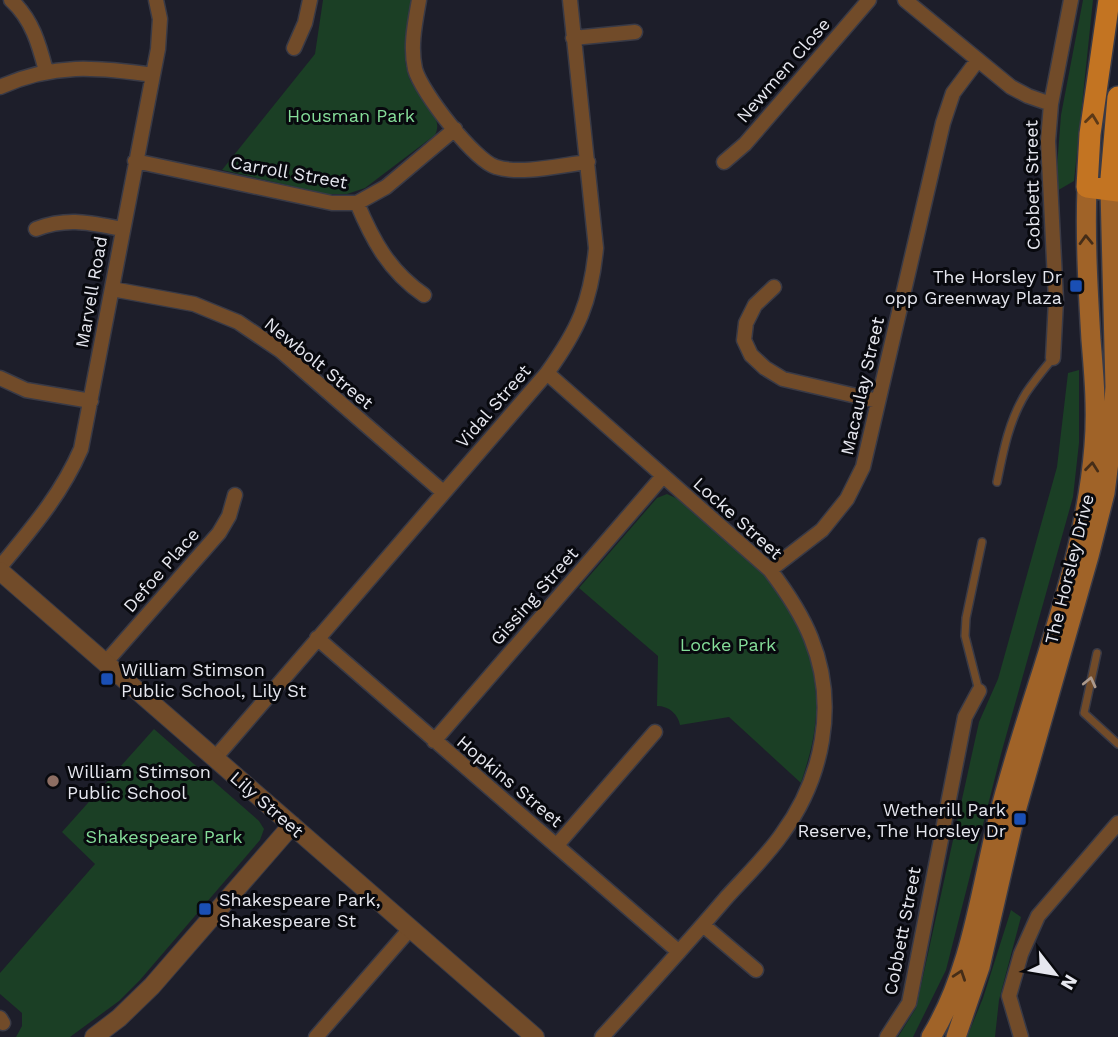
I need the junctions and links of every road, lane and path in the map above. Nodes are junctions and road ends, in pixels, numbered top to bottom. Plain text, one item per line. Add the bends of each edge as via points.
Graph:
1 (11, 0) edge
2 (156, 0) edge
3 (310, 0) edge
4 (419, 0) edge
5 (570, 0) edge
6 (869, 0) edge
7 (905, 0) edge
8 (1072, 0) edge
9 (1109, 0) edge
10 (635, 32) dead end
11 (573, 38) junction
12 (294, 48) dead end
13 (977, 61) junction
14 (46, 71) junction
15 (153, 75) junction
16 (0, 87) edge
17 (1118, 97) edge
18 (1051, 104) junction
19 (455, 130) junction
20 (135, 161) junction
21 (587, 162) junction
22 (724, 162) dead end
23 (1087, 187) junction
24 (1114, 190) edge
25 (357, 203) junction
26 (36, 229) dead end
27 (122, 229) junction
28 (774, 287) dead end
29 (112, 289) junction
30 (424, 295) dead end
31 (1053, 358) joint
32 (547, 373) junction
33 (0, 378) edge
34 (91, 401) junction
35 (878, 401) junction
36 (663, 476) junction
37 (996, 482) dead end
38 (443, 492) junction
39 (235, 495) dead end
40 (982, 542) dead end
41 (0, 569) edge
42 (770, 570) junction
43 (317, 638) junction
44 (1097, 653) dead end
45 (105, 663) junction
46 (979, 691) joint
47 (655, 732) dead end
48 (434, 741) junction
49 (1118, 744) edge
50 (215, 758) junction
51 (1118, 823) edge
52 (292, 825) junction
53 (557, 845) junction
54 (703, 925) junction
55 (410, 929) junction
56 (679, 953) junction
57 (756, 970) dead end
58 (94, 1037) edge
59 (316, 1037) edge
60 (535, 1037) edge
61 (602, 1037) edge
62 (887, 1037) edge
63 (932, 1037) edge
64 (956, 1037) edge
65 (1021, 1037) edge

1 - 14 street via 29,21
2 - 15 street, Marvell Road via 160,19
3 - 12 street
4 - 19 street via 412,48 416,71
5 - 11 street, Vidal Street
6 - 22 street, Newmen Close via 745,144
7 - 13 street
8 - 18 street, Cobbett Street
23 -> 9 main road, The Horsley Drive
10 - 11 street
11 - 21 street, Vidal Street
13 - 18 street via 1011,87
13 - 35 street, Macaulay Street via 953,93 943,123
14 - 15 street via 104,68
14 - 16 street
15 - 20 street, Marvell Road
17 - 24 main road, The Horsley Drive
18 - 31 street, Cobbett Street
19 - 21 street via 494,167 513,170
19 - 25 street, Carroll Street via 386,187
20 - 25 street, Carroll Street via 332,203
20 - 27 street, Marvell Road
21 - 32 street, Vidal Street via 596,248 594,276 571,341
23 - 24 main road
63 -> 23 main road, The Horsley Drive via 951,1001 970,944 999,815 1089,496 1095,415 1086,264
24 - 64 main road, The Horsley Drive via 1115,387 1105,493 1016,811 977,978
25 - 30 street via 388,262
26 - 27 street via 55,221 76,221
27 - 29 street, Marvell Road
28 - 35 street via 755,305 746,323 744,340 751,355 783,379
29 - 34 street, Marvell Road
29 - 38 street, Newbolt Street via 194,304 238,322 281,351
31 - 37 lane, Cobbett Street via 1016,412
32 - 36 street, Locke Street
32 - 38 street, Vidal Street
33 - 34 street via 26,390
34 - 41 street, Marvell Road via 81,449 68,478
35 - 42 street, Macaulay Street via 863,467 847,499 822,530
36 - 42 street, Locke Street
36 - 48 street, Gissing Street
38 - 43 street, Vidal Street
39 - 45 street, Defoe Place via 219,533
40 - 46 lane, Cobbett Street via 965,636
41 - 45 street, Lily Street
42 - 54 street, Locke Street via 792,599 815,649 824,701 823,744 811,786 782,834
43 - 48 street, Hopkins Street
43 - 50 street, Vidal Street
49 -> 44 lane via 1084,713
45 - 50 street, Lily Street
46 - 62 street, Cobbett Street via 965,717 909,1003
47 - 53 street
48 - 53 street, Hopkins Street
50 - 52 street, Lily Street
51 - 65 street via 1038,916 1009,996
52 - 55 street, Lily Street
52 - 58 street via 152,986
53 - 56 street, Hopkins Street
54 - 56 street, Locke Street
54 - 57 street
55 - 59 street
55 - 60 street, Lily Street
56 - 61 street, Locke Street

